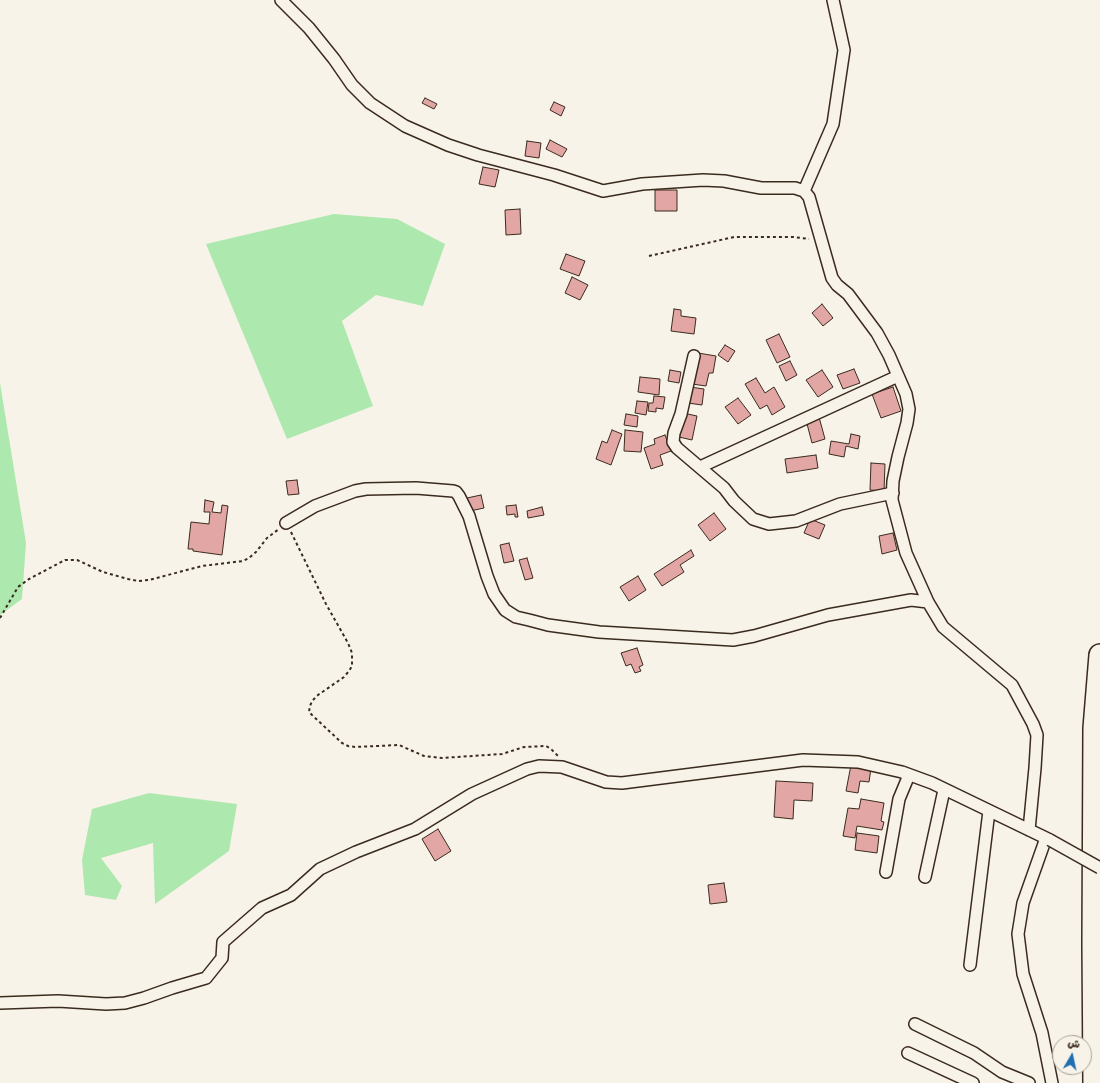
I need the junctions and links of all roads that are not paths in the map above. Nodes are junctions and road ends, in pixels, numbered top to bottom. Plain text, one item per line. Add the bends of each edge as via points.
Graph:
1 (281, 0) edge
2 (833, 0) edge
3 (804, 191) junction
4 (694, 356) dead end
5 (898, 376) junction
6 (700, 467) junction
7 (893, 493) junction
8 (286, 523) road end
9 (928, 602) junction
10 (1100, 655) edge
11 (909, 775) junction
12 (944, 790) junction
13 (989, 811) junction
14 (1029, 830) junction
15 (1048, 839) junction
16 (1100, 868) edge
17 (886, 872) dead end
18 (925, 877) dead end
19 (970, 965) dead end
20 (0, 1003) edge
21 (915, 1024) dead end
22 (908, 1053) dead end
23 (973, 1083) edge
24 (1029, 1083) edge
25 (1052, 1083) edge
26 (1094, 1083) edge

1 - 3 street via 309,28 352,85 370,102 405,126 448,145 603,191 642,184 703,180 760,188 795,188
2 - 3 street via 844,50 833,124
3 - 5 street via 809,197 832,278 854,301 877,333
4 - 6 street via 673,442
5 - 6 street
5 - 7 street via 909,408
6 - 7 street via 754,519 769,524 796,521 840,504
7 - 9 street via 892,500 906,553
8 - 9 street via 315,506 354,491 416,488 456,492 469,516 494,594 505,610 516,617 548,625 592,631 733,640 828,615 911,600
9 - 14 street via 943,627 1012,685 1033,724 1037,735
10 - 26 highway via 1094,728
11 - 12 street
11 - 17 street via 899,799
11 - 20 street via 858,762 803,760 622,783 606,782 562,767 539,766 527,769 472,794 414,829 320,869 291,895 262,908 223,942 222,958 206,978 125,1003 58,1000
12 - 13 street
12 - 18 street
13 - 14 street
13 - 19 street
14 - 15 street
15 - 16 street, bridge
15 - 25 street via 1023,904 1018,934 1023,974 1042,1033
21 - 24 street via 974,1054 1002,1072
22 - 23 street

